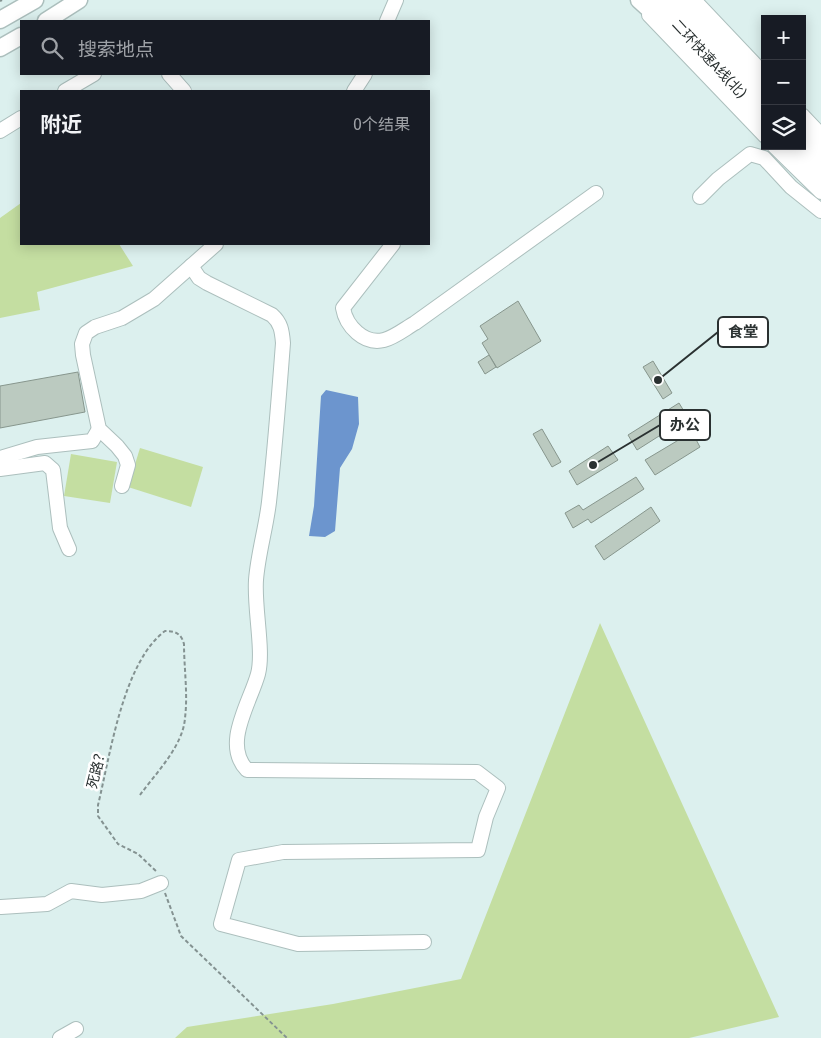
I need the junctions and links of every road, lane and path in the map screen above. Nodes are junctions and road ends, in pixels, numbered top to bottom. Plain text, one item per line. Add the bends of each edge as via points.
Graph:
1 (36, 0) edge
2 (79, 0) edge
3 (396, 0) edge
4 (635, 0) edge
5 (639, 0) edge
6 (653, 0) edge
7 (676, 0) edge
8 (687, 0) edge
9 (694, 0) edge
10 (0, 20) edge
11 (48, 20) edge
12 (387, 20) edge
13 (20, 37) edge
14 (0, 48) edge
15 (761, 71) edge
16 (92, 75) edge
17 (170, 75) edge
18 (364, 75) edge
19 (736, 76) junction
20 (67, 90) edge
21 (183, 90) edge
22 (355, 90) edge
23 (761, 92) edge
24 (761, 112) edge
25 (20, 119) edge
26 (806, 119) edge
27 (0, 131) edge
28 (761, 132) edge
29 (821, 135) edge
30 (806, 138) edge
31 (778, 150) edge
32 (796, 150) edge
33 (821, 152) edge
34 (821, 176) edge
35 (821, 192) edge
36 (596, 194) dead end
37 (700, 197) dead end
38 (821, 211) edge
39 (215, 245) edge
40 (392, 245) edge
41 (191, 266) junction
42 (99, 429) junction
43 (0, 458) edge
44 (0, 469) edge
45 (122, 486) dead end
46 (70, 548) dead end
47 (140, 795) dead end
48 (161, 883) junction
49 (0, 904) edge
50 (424, 942) dead end
51 (76, 1028) dead end
52 (60, 1038) edge
53 (287, 1038) edge

1 - 10 main road
2 - 11 main road
3 - 12 street
4 - 28 street
5 - 19 main road
6 - 19 highway, 二环快速A线(北)
7 - 19 highway
8 - 19 main road
9 - 15 street
13 - 14 main road
16 - 20 street
17 - 21 street
18 - 22 street
19 - 23 highway
19 - 24 highway, 二环快速A线(北)
25 - 27 street
26 - 29 street
30 - 33 highway
31 - 35 street
32 - 34 highway
36 - 40 street via 416,323 384,340 374,340 356,332 346,320 343,308
37 - 38 street via 750,154 764,158 791,187
39 - 41 street
41 - 42 street via 154,299 122,318 86,333 83,355
41 - 50 street via 207,283 278,320 282,330 269,504 256,578 258,671 241,720 237,755 241,764 247,770 477,772 498,788 486,817 478,850 283,852 239,860 221,924 298,944
42 - 43 street via 92,441 37,447
42 - 45 street via 126,456 128,465
44 - 46 street via 45,463 53,470 60,528
47 - 48 path, 死路？ via 180,736 185,719 182,639 175,632 164,631 155,638 139,662 128,687 98,806 98,816 107,832 118,844 138,854 151,866
48 - 49 street via 141,891 102,895 71,891 47,904
48 - 53 path, 死路？ via 181,936
51 - 52 street

